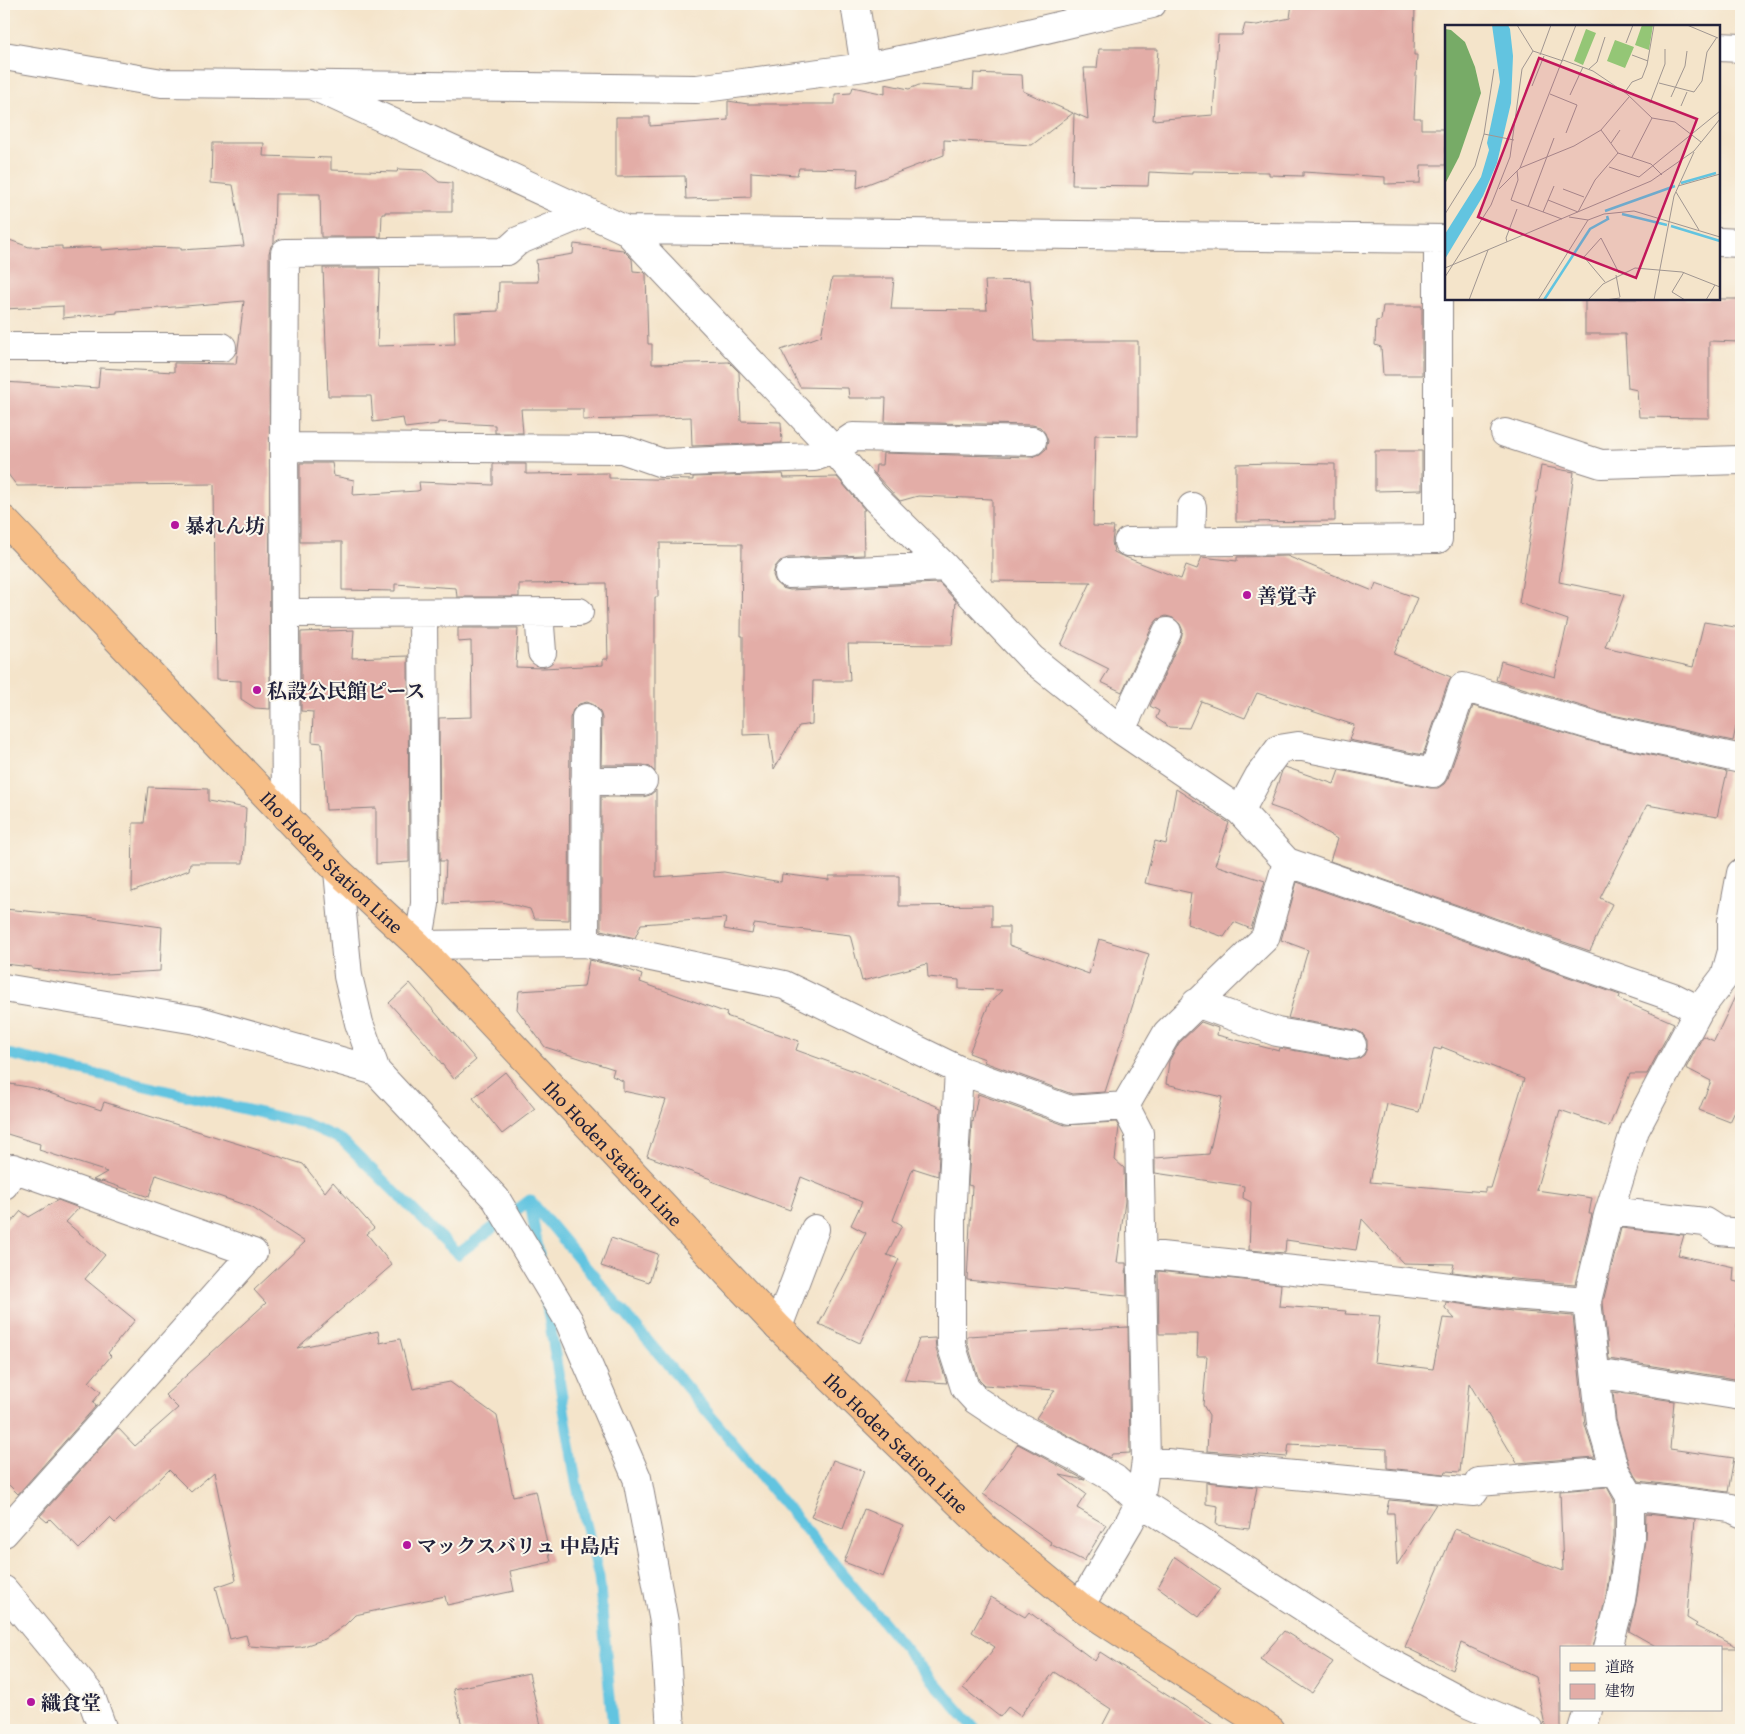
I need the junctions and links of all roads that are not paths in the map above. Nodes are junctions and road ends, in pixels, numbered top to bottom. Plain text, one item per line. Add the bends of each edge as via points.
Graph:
1 (855, 4) edge
2 (1152, 4) edge
3 (1720, 47) edge
4 (1741, 48) edge
5 (4, 56) edge
6 (865, 67) junction
7 (309, 84) junction
8 (588, 212) junction
9 (626, 230) junction
10 (1442, 239) edge
11 (1720, 242) edge
12 (1741, 242) edge
13 (4, 347) edge
14 (222, 347) dead end
15 (1505, 433) dead end
16 (1032, 441) dead end
17 (284, 447) junction
18 (834, 450) junction
19 (1741, 460) edge
20 (1192, 507) dead end
21 (4, 520) edge
22 (1191, 541) junction
23 (1128, 542) dead end
24 (945, 568) junction
25 (789, 574) dead end
26 (423, 612) junction
27 (579, 612) dead end
28 (285, 613) junction
29 (539, 613) junction
30 (1167, 632) dead end
31 (542, 652) dead end
32 (586, 718) dead end
33 (1121, 730) junction
34 (1741, 759) edge
35 (585, 781) junction
36 (643, 781) dead end
37 (1240, 811) junction
38 (286, 817) junction
39 (1287, 862) junction
40 (338, 871) junction
41 (1741, 874) edge
42 (585, 943) junction
43 (418, 945) junction
44 (1736, 952) edge
45 (4, 988) edge
46 (1196, 1002) junction
47 (1699, 1010) junction
48 (1352, 1045) dead end
49 (959, 1070) junction
50 (376, 1071) junction
51 (1125, 1106) junction
52 (4, 1185) edge
53 (1610, 1211) junction
54 (814, 1229) dead end
55 (1730, 1232) edge
56 (1142, 1254) junction
57 (1587, 1301) junction
58 (778, 1326) junction
59 (1596, 1372) junction
60 (1741, 1396) edge
61 (1146, 1461) junction
62 (1614, 1471) junction
63 (1630, 1496) junction
64 (1140, 1502) junction
65 (1741, 1514) edge
66 (4, 1533) edge
67 (4, 1590) edge
68 (1080, 1606) junction
69 (1609, 1646) edge
70 (1587, 1712) edge
71 (103, 1730) edge
72 (671, 1730) edge
73 (1271, 1730) edge
74 (1529, 1730) edge
75 (1582, 1730) edge

1 - 6 street
2 - 6 street
3 - 4 street
5 - 7 street via 162,83
6 - 7 street via 697,89
7 - 8 street
8 - 9 street
8 - 17 street via 518,241 507,251 286,253
9 - 10 street
9 - 18 street
10 - 22 street via 1438,539
11 - 12 street
13 - 14 street
15 - 19 street via 1601,464
16 - 18 street via 854,437
17 - 18 street via 622,449 662,463 814,457
17 - 28 street
18 - 24 street via 875,498
20 - 22 street
21 - 38 main road, Iho Hoden Station Line
22 - 23 street
24 - 25 street
24 - 33 street via 1032,659
26 - 28 street
26 - 29 street
26 - 43 street via 425,904
27 - 29 street
28 - 38 street
29 - 31 street
30 - 33 street
32 - 35 street
33 - 37 street
34 - 37 street via 1600,728 1463,687 1433,772 1298,746 1279,749 1259,776
35 - 36 street
35 - 42 street
37 - 39 street
38 - 40 main road, Iho Hoden Station Line
39 - 46 street via 1265,938
39 - 47 street via 1673,997
40 - 43 main road, Iho Hoden Station Line
40 - 50 street via 348,976 359,1023
41 - 44 street via 1732,921
42 - 43 street
42 - 49 street via 784,985
43 - 58 main road, Iho Hoden Station Line
44 - 47 street via 1725,976
45 - 50 street via 196,1020
46 - 48 street via 1278,1032
46 - 51 street via 1166,1033
47 - 53 street via 1635,1130
49 - 51 street via 1070,1110
49 - 64 street via 951,1219 951,1344 965,1388 976,1400 1009,1422 1115,1479
50 - 72 street via 496,1199 569,1321 637,1478 664,1622
51 - 56 street via 1140,1133
52 - 66 street via 13,1168 253,1253
53 - 55 street via 1705,1222
53 - 57 street
54 - 58 street
56 - 57 street
56 - 61 street
57 - 59 street
58 - 68 main road, Iho Hoden Station Line via 986,1529
59 - 60 street
59 - 62 street via 1602,1423
61 - 62 street via 1474,1492 1479,1482
61 - 64 street
62 - 63 street
63 - 65 street via 1731,1508
63 - 69 street via 1630,1538 1621,1600
64 - 68 street
64 - 74 street via 1387,1661 1468,1704
67 - 71 street via 90,1694
68 - 73 main road, Iho Hoden Station Line
70 - 75 street

